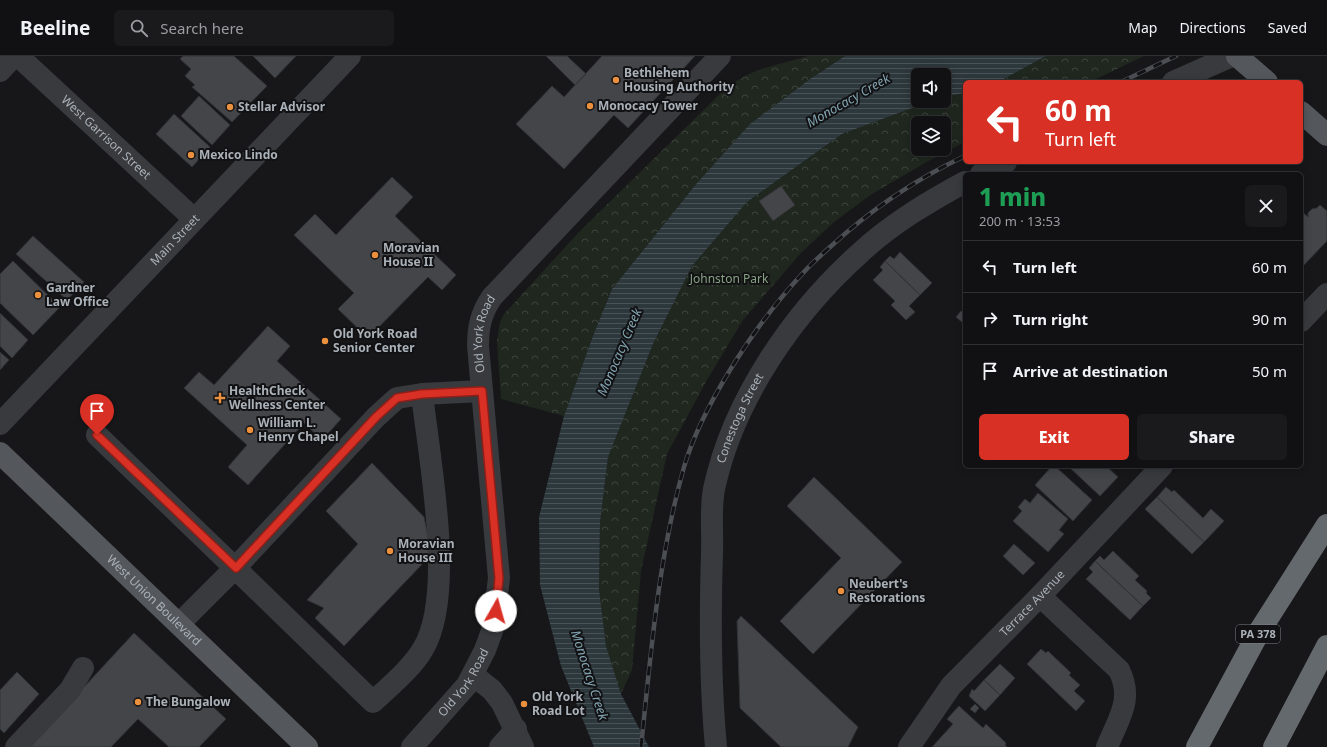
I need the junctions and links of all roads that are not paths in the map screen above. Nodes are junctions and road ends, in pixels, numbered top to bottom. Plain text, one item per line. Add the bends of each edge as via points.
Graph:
1 (14, 56) edge
2 (18, 56) edge
3 (350, 56) edge
4 (720, 56) edge
5 (1232, 56) edge
6 (1237, 56) edge
7 (0, 71) edge
8 (1178, 80) edge
9 (1265, 80) edge
10 (1303, 114) edge
11 (1327, 135) edge
12 (1002, 164) edge
13 (985, 172) edge
14 (963, 183) edge
15 (194, 219) junction
16 (1327, 294) edge
17 (1303, 319) edge
18 (482, 391) junction
19 (422, 394) junction
20 (0, 424) edge
21 (97, 435) dead end
22 (0, 453) edge
23 (1160, 468) edge
24 (1327, 525) edge
25 (236, 568) junction
26 (1040, 596) junction
27 (179, 624) junction
28 (1327, 646) edge
29 (83, 668) dead end
30 (473, 675) junction
31 (519, 738) edge
32 (16, 747) edge
33 (307, 747) edge
34 (412, 747) edge
35 (500, 747) edge
36 (716, 747) edge
37 (909, 747) edge
38 (1107, 747) edge
39 (1197, 747) edge
40 (1274, 747) edge

1 - 7 street
2 - 15 street, West Garrison Street
3 - 15 street, Main Street
4 - 18 street, Old York Road via 486,305 478,332
5 - 8 street
6 - 9 main road
10 - 11 main road
12 - 13 street
14 - 36 street, Conestoga Street via 893,226 860,252 830,282 776,349 754,385 729,440 714,492 711,592
15 - 20 street, Main Street
16 - 17 street
18 - 19 street
18 - 30 street, Old York Road via 499,578 493,628 486,650
19 - 25 street via 397,398 376,417
19 - 25 street via 436,507 439,562 436,614 423,649 373,702
21 - 25 street
22 - 27 main road, West Union Boulevard
23 - 26 street, Terrace Avenue
24 - 39 highway, PA 378 via 1259,632
25 - 27 street
26 - 37 street, Terrace Avenue via 951,686
26 - 38 street via 1119,670 1126,687 1126,701
27 - 33 main road, West Union Boulevard
28 - 40 highway
29 - 32 street via 70,690
30 - 31 street via 492,690
30 - 34 street, Old York Road
31 - 35 street

